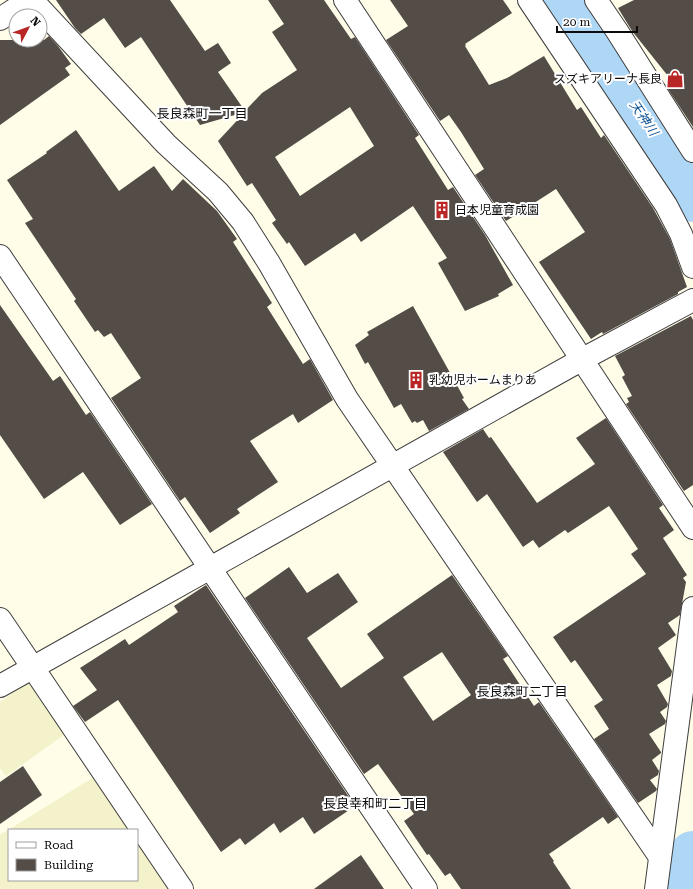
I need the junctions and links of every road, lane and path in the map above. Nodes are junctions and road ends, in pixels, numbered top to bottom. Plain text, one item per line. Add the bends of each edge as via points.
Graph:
1 (30, 0) edge
2 (345, 0) edge
3 (529, 0) edge
4 (596, 0) edge
5 (0, 19) edge
6 (693, 151) edge
7 (0, 256) edge
8 (693, 267) edge
9 (693, 300) edge
10 (581, 360) junction
11 (393, 465) junction
12 (693, 528) edge
13 (210, 568) junction
14 (693, 608) edge
15 (0, 619) edge
16 (33, 667) junction
17 (0, 686) edge
18 (660, 857) junction
19 (182, 889) edge
20 (426, 889) edge
21 (656, 889) edge

1 - 5 street
1 - 11 street via 166,144 218,192 243,222 347,399
2 - 10 street
3 - 8 street via 666,206 681,234
4 - 6 street
7 - 13 street
9 - 10 street
10 - 11 street
10 - 12 street
11 - 13 street
11 - 18 street
13 - 16 street
13 - 20 street
14 - 18 street
15 - 16 street
16 - 17 street
16 - 19 street
18 - 21 street

